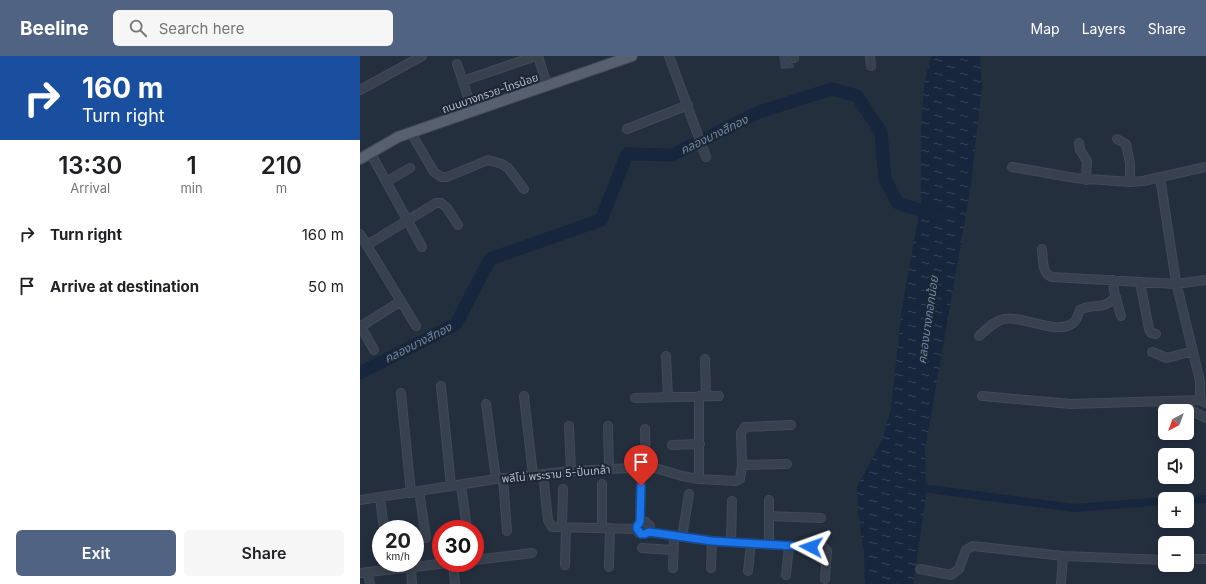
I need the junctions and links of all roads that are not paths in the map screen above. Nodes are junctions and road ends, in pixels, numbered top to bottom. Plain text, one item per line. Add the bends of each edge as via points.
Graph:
1 (422, 56) edge
2 (537, 56) edge
3 (632, 56) edge
4 (669, 56) edge
5 (870, 56) edge
6 (457, 64) dead end
7 (870, 66) dead end
8 (463, 81) junction
9 (547, 85) junction
10 (360, 90) edge
11 (688, 105) junction
12 (473, 112) junction
13 (627, 129) dead end
14 (410, 133) junction
15 (1117, 139) dead end
16 (1079, 143) dead end
17 (371, 154) junction
18 (705, 154) dead end
19 (360, 159) edge
20 (1012, 167) dead end
21 (1206, 167) edge
22 (410, 168) dead end
23 (1160, 178) junction
24 (1086, 180) junction
25 (386, 182) junction
26 (1130, 182) junction
27 (524, 189) dead end
28 (406, 220) junction
29 (458, 225) dead end
30 (360, 234) edge
31 (367, 245) junction
32 (422, 247) dead end
33 (1042, 249) dead end
34 (1113, 280) junction
35 (1206, 280) edge
36 (1140, 282) junction
37 (1176, 284) junction
38 (1116, 297) junction
39 (401, 301) junction
40 (1121, 316) dead end
41 (360, 326) edge
42 (416, 326) dead end
43 (1156, 334) dead end
44 (979, 336) dead end
45 (374, 350) dead end
46 (1193, 351) junction
47 (1152, 352) dead end
48 (666, 356) dead end
49 (705, 359) dead end
50 (442, 386) dead end
51 (401, 393) dead end
52 (524, 396) dead end
53 (703, 396) junction
54 (719, 396) dead end
55 (982, 396) dead end
56 (668, 397) junction
57 (635, 398) dead end
58 (1174, 402) junction
59 (1203, 402) edge
60 (486, 404) dead end
61 (1206, 418) edge
62 (791, 425) dead end
63 (569, 426) dead end
64 (608, 426) dead end
65 (645, 429) dead end
66 (700, 444) junction
67 (672, 445) dead end
68 (788, 464) dead end
69 (742, 465) junction
70 (646, 467) junction
71 (609, 469) junction
72 (571, 471) junction
73 (543, 474) junction
74 (533, 476) junction
75 (500, 479) junction
76 (699, 479) junction
77 (602, 484) dead end
78 (461, 485) junction
79 (452, 486) junction
80 (641, 486) dead end
81 (563, 489) dead end
82 (415, 492) junction
83 (689, 494) dead end
84 (380, 498) junction
85 (360, 500) edge
86 (769, 500) dead end
87 (732, 501) dead end
88 (769, 516) junction
89 (821, 518) dead end
90 (383, 520) edge
91 (465, 520) edge
92 (639, 525) junction
93 (564, 527) junction
94 (606, 528) junction
95 (507, 531) dead end
96 (678, 536) junction
97 (426, 538) dead end
98 (712, 541) junction
99 (731, 542) junction
100 (751, 544) junction
101 (769, 545) junction
102 (789, 546) junction
103 (642, 548) dead end
104 (673, 550) junction
105 (532, 553) dead end
106 (1063, 556) junction
107 (484, 559) edge
108 (1194, 559) edge
109 (1206, 559) edge
110 (1158, 560) edge
111 (566, 565) dead end
112 (609, 566) dead end
113 (673, 568) dead end
114 (711, 568) dead end
115 (920, 569) dead end
116 (748, 571) dead end
117 (411, 572) edge
118 (454, 572) edge
119 (364, 573) edge
120 (786, 575) dead end
121 (825, 579) dead end
122 (370, 584) edge
123 (412, 584) edge
124 (455, 584) edge
125 (1061, 584) edge

1 - 10 street
2 - 8 street
2 - 9 street
3 - 9 main road, ถนนบางกรวย-ไทรน้อย
4 - 11 street
5 - 7 street
6 - 8 street
8 - 12 street
9 - 12 main road, ถนนบางกรวย-ไทรน้อย
11 - 13 street
11 - 18 street
12 - 14 main road, ถนนบางกรวย-ไทรน้อย
14 - 17 main road, ถนนบางกรวย-ไทรน้อย via 398,137
14 - 27 street via 434,172 441,177 447,177 488,160 508,168
15 - 26 street via 1126,144
16 - 24 street via 1087,161
17 - 19 main road, ถนนบางกรวย-ไทรน้อย
17 - 25 street
20 - 24 street
21 - 23 street
22 - 25 street
23 - 26 street
23 - 37 street
24 - 26 street
25 - 28 street
28 - 29 street via 436,202 447,208
28 - 31 street
28 - 32 street
30 - 31 street
31 - 39 street
33 - 34 street via 1048,276
34 - 36 street
34 - 38 street
35 - 37 street
36 - 37 street
36 - 43 street via 1150,333
37 - 46 street
38 - 40 street
38 - 44 street via 1102,306 1080,310 1077,319 1069,326 1045,326 1004,319 993,323
39 - 41 street
39 - 42 street
41 - 45 street
46 - 47 street via 1166,358
46 - 59 street
48 - 56 street
49 - 53 street
50 - 79 street
51 - 82 street
52 - 74 street
53 - 54 street
53 - 56 street
53 - 66 street via 699,419
55 - 58 street via 1071,404
56 - 57 street
58 - 59 street
58 - 61 street
60 - 75 street
62 - 69 street via 746,427 741,433
63 - 72 street
64 - 71 street
65 - 70 street
66 - 67 street
66 - 76 street
68 - 69 street
69 - 76 street, พลีโน่ พระราม 5-ปิ่นเกล้า via 740,479 736,481
70 - 71 street, พลีโน่ พระราม 5-ปิ่นเกล้า
70 - 76 street, พลีโน่ พระราม 5-ปิ่นเกล้า via 652,466
71 - 72 street, พลีโน่ พระราม 5-ปิ่นเกล้า
72 - 73 street, พลีโน่ พระราม 5-ปิ่นเกล้า
73 - 74 street, พลีโน่ พระราม 5-ปิ่นเกล้า
73 - 93 street via 548,520 552,527
74 - 75 street, พลีโน่ พระราม 5-ปิ่นเกล้า
75 - 78 street, พลีโน่ พระราม 5-ปิ่นเกล้า
75 - 95 street
77 - 94 street
78 - 79 street, พลีโน่ พระราม 5-ปิ่นเกล้า
78 - 91 street
79 - 82 street, พลีโน่ พระราม 5-ปิ่นเกล้า
80 - 92 street
81 - 93 street
82 - 84 street, พลีโน่ พระราม 5-ปิ่นเกล้า
82 - 97 street
83 - 96 street
84 - 85 street, พลีโน่ พระราม 5-ปิ่นเกล้า
84 - 90 street
86 - 88 street
87 - 99 street
88 - 89 street
88 - 101 street
92 - 94 street
92 - 96 street via 639,533
93 - 94 street
93 - 111 street
94 - 112 street
96 - 98 street
96 - 104 street
98 - 99 street
98 - 114 street
99 - 100 street
100 - 101 street
100 - 116 street
101 - 102 street
102 - 120 street
102 - 121 street via 821,548 827,551
103 - 104 street
104 - 113 street
105 - 107 street
106 - 110 street
106 - 115 street via 973,546 966,550 959,569 951,575
106 - 125 street
108 - 109 street
117 - 123 street
118 - 124 street
119 - 122 street

